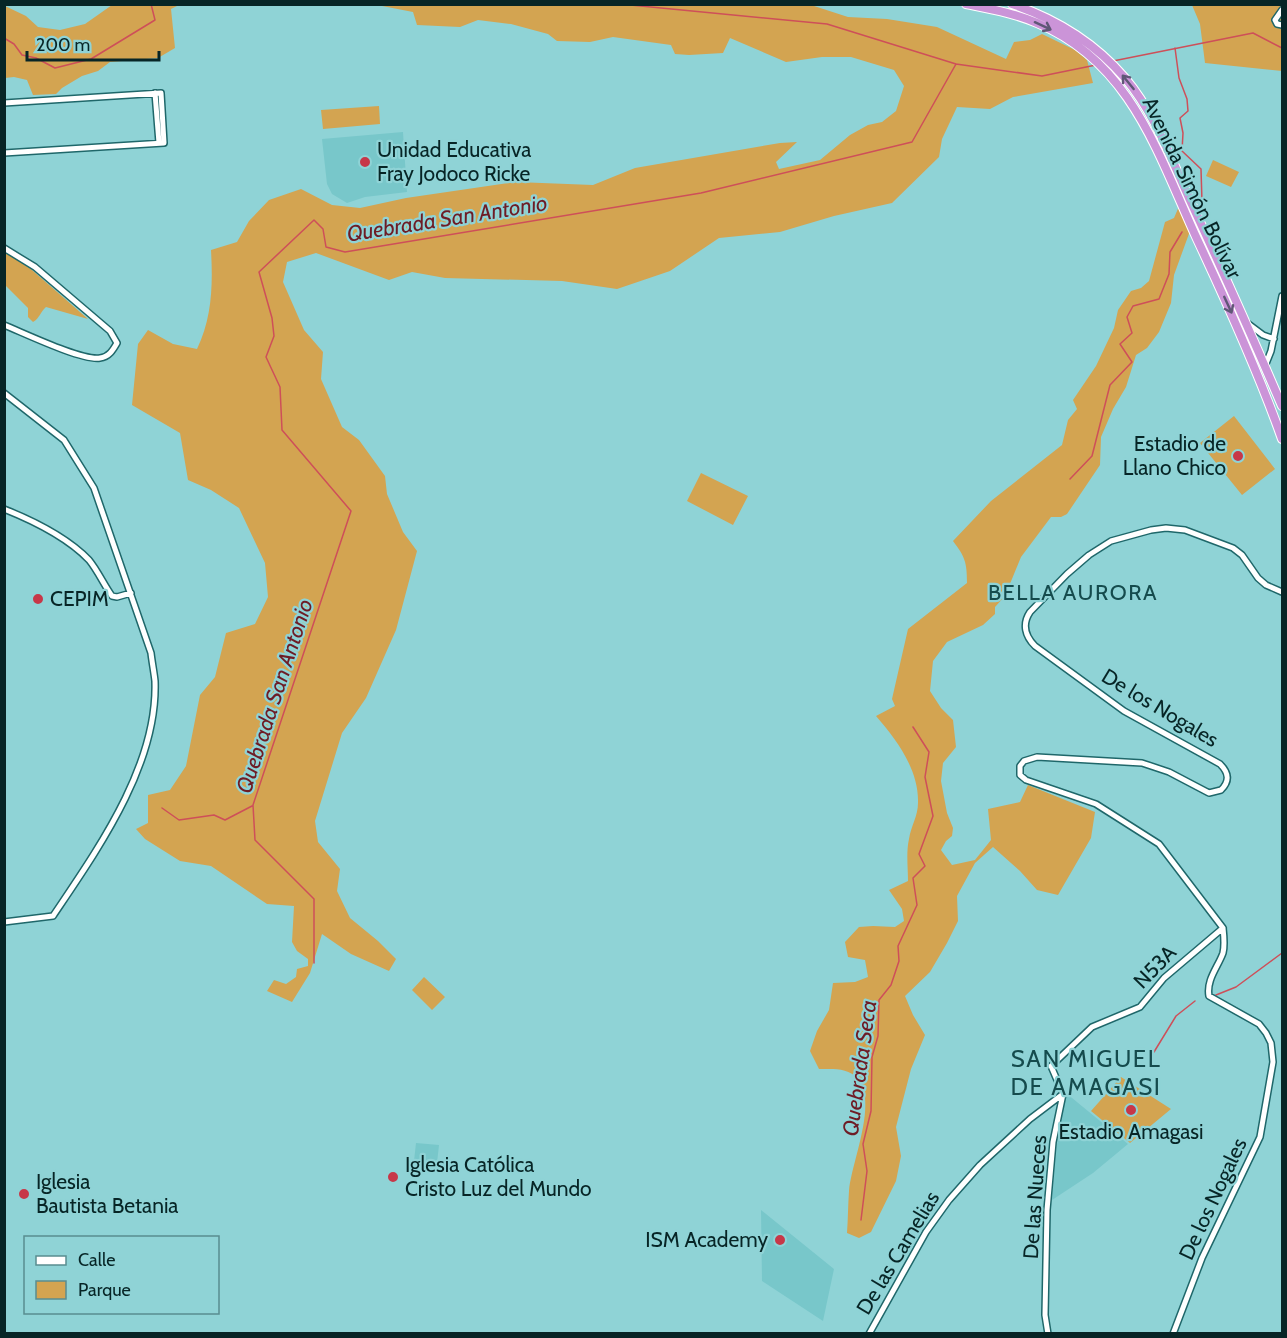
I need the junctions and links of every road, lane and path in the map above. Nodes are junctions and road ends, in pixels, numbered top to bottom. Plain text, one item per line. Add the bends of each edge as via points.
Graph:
1 (966, 4) edge
2 (1012, 4) edge
3 (1282, 10) edge
4 (1282, 25) edge
5 (4, 103) edge
6 (4, 153) edge
7 (4, 248) edge
8 (1282, 296) edge
9 (1246, 322) junction
10 (4, 325) edge
11 (1274, 339) junction
12 (1265, 366) junction
13 (4, 393) edge
14 (1282, 406) edge
15 (1282, 439) edge
16 (4, 509) edge
17 (1282, 592) edge
18 (131, 593) junction
19 (4, 922) edge
20 (1223, 928) junction
21 (1063, 1094) junction
22 (869, 1334) edge
23 (1048, 1334) edge
24 (1173, 1334) edge

1 -> 15 highway, Avenida Simón Bolívar via 1036,22 1072,42 1128,97 1155,144 1248,350
9 -> 2 highway, Avenida Simón Bolívar via 1151,116 1134,89 1109,61 1060,24
3 - 4 street via 1275,20
5 - 6 street via 158,93 161,143
7 - 10 street via 35,267 110,331 117,343 112,353 100,358 79,354
8 - 11 street
9 - 11 street
9 - 12 highway, Avenida Simón Bolívar
11 - 12 street
12 - 14 highway, Avenida Simón Bolívar
13 - 18 street via 64,440 94,488
16 - 18 street via 71,545 89,561 112,596
17 - 20 street, De los Nogales via 1258,578 1233,548 1176,528 1151,530 1111,541 1089,555 1030,612 1025,622 1028,638 1040,650 1124,711 1224,768 1227,784 1211,793 1169,772 1134,762 1032,758 1022,764 1020,775 1096,804 1159,843
18 - 19 street via 151,653 155,682 146,743 130,787 54,916
20 - 21 street, N53A via 1164,978 1140,1007 1092,1027 1052,1066
20 - 24 street, De los Nogales via 1223,952 1210,982 1209,996 1259,1024 1271,1043 1274,1062 1260,1137 1202,1258
21 - 22 street, De las Camelias via 980,1165 948,1200
21 - 23 street, De las Nueces via 1053,1142 1047,1210

